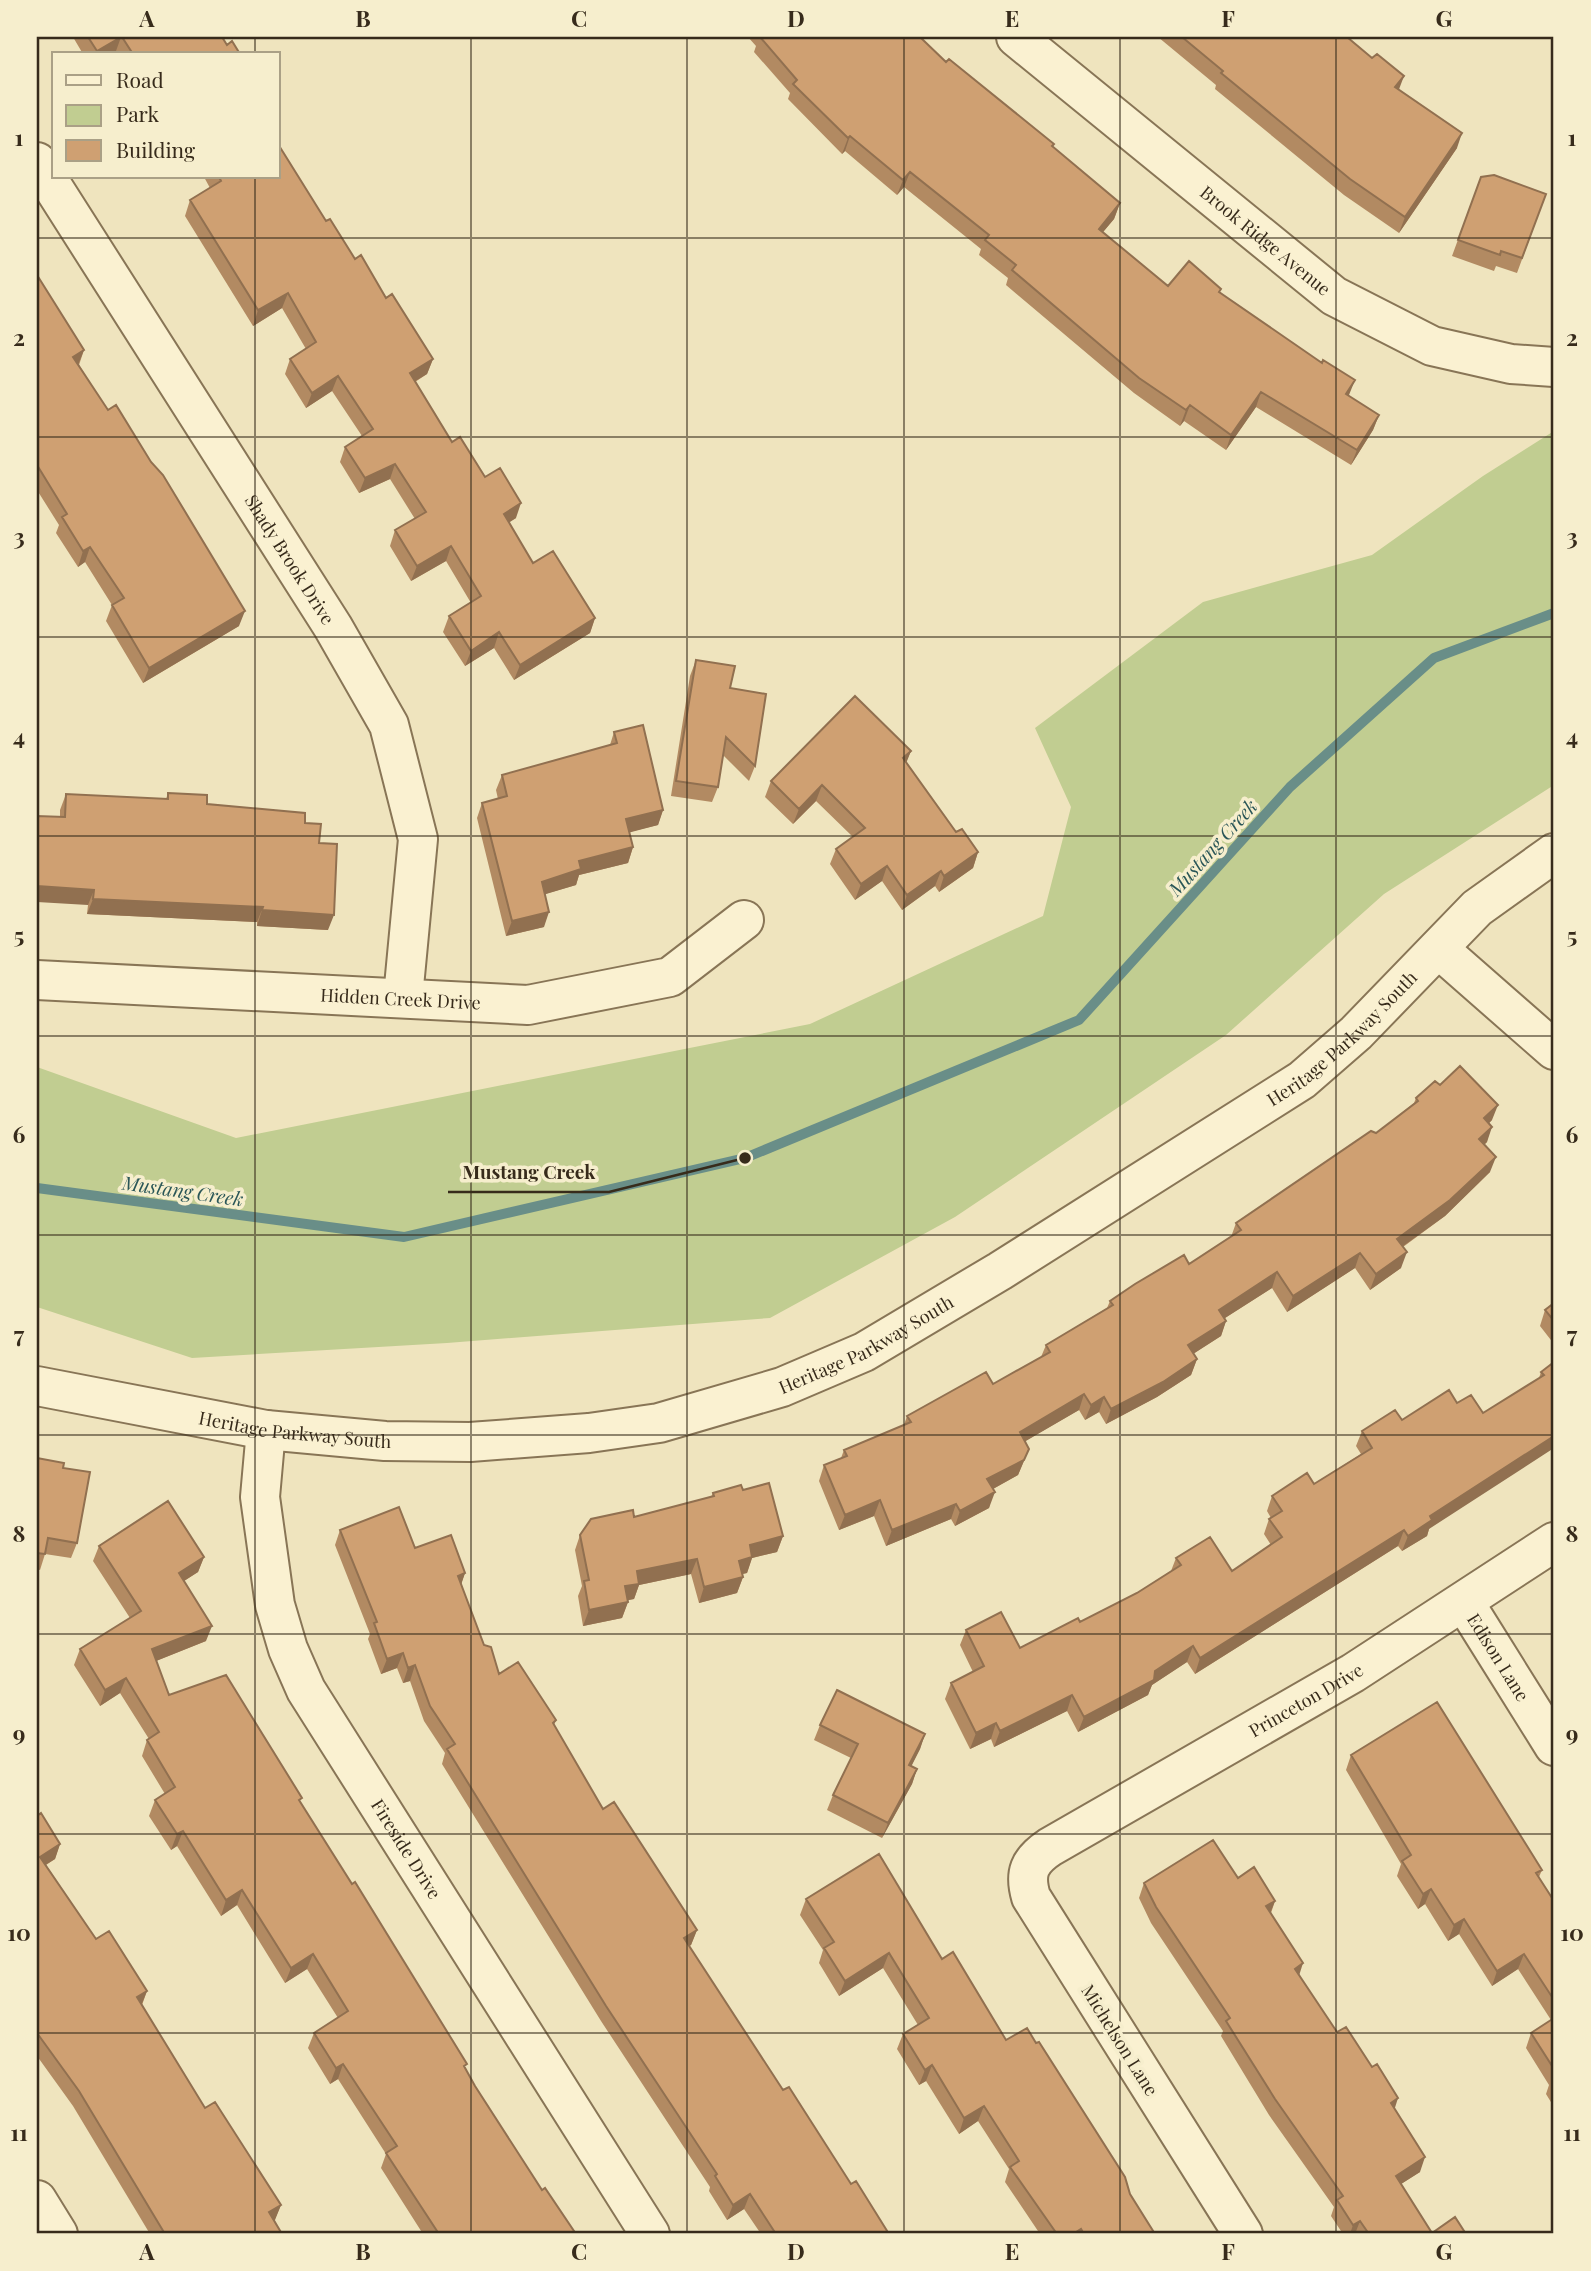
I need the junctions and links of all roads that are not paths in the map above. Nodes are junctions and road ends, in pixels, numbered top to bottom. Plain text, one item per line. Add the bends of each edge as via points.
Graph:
1 (1016, 37) edge
2 (37, 162) edge
3 (1554, 367) edge
4 (1554, 853) edge
5 (744, 920) dead end
6 (1440, 950) junction
7 (37, 980) edge
8 (403, 997) junction
9 (1554, 1051) edge
10 (37, 1385) edge
11 (266, 1430) junction
12 (1554, 1542) edge
13 (1464, 1602) junction
14 (1554, 1746) edge
15 (1050, 1847) joint
16 (37, 2200) edge
17 (58, 2234) edge
18 (650, 2234) edge
19 (1243, 2234) edge

1 - 3 street, Brook Ridge Avenue via 1334,296 1432,346
2 - 8 street, Shady Brook Drive via 333,627 389,725 418,839
4 - 6 street, Heritage Parkway South via 1477,908
5 - 8 street, Hidden Creek Drive via 670,977 528,1005
6 - 9 street
6 - 11 street, Heritage Parkway South via 1302,1080 875,1345 782,1387 659,1423 470,1443
7 - 8 street, Hidden Creek Drive
10 - 11 street, Heritage Parkway South
11 - 18 street, Fireside Drive via 260,1497 275,1605 306,1690
12 - 13 street, Princeton Drive
13 - 14 street, Edison Lane
13 - 15 street, Princeton Drive via 1353,1673
15 - 19 street, Michelson Lane via 1029,1867 1026,1881 1031,1897
16 - 17 street

